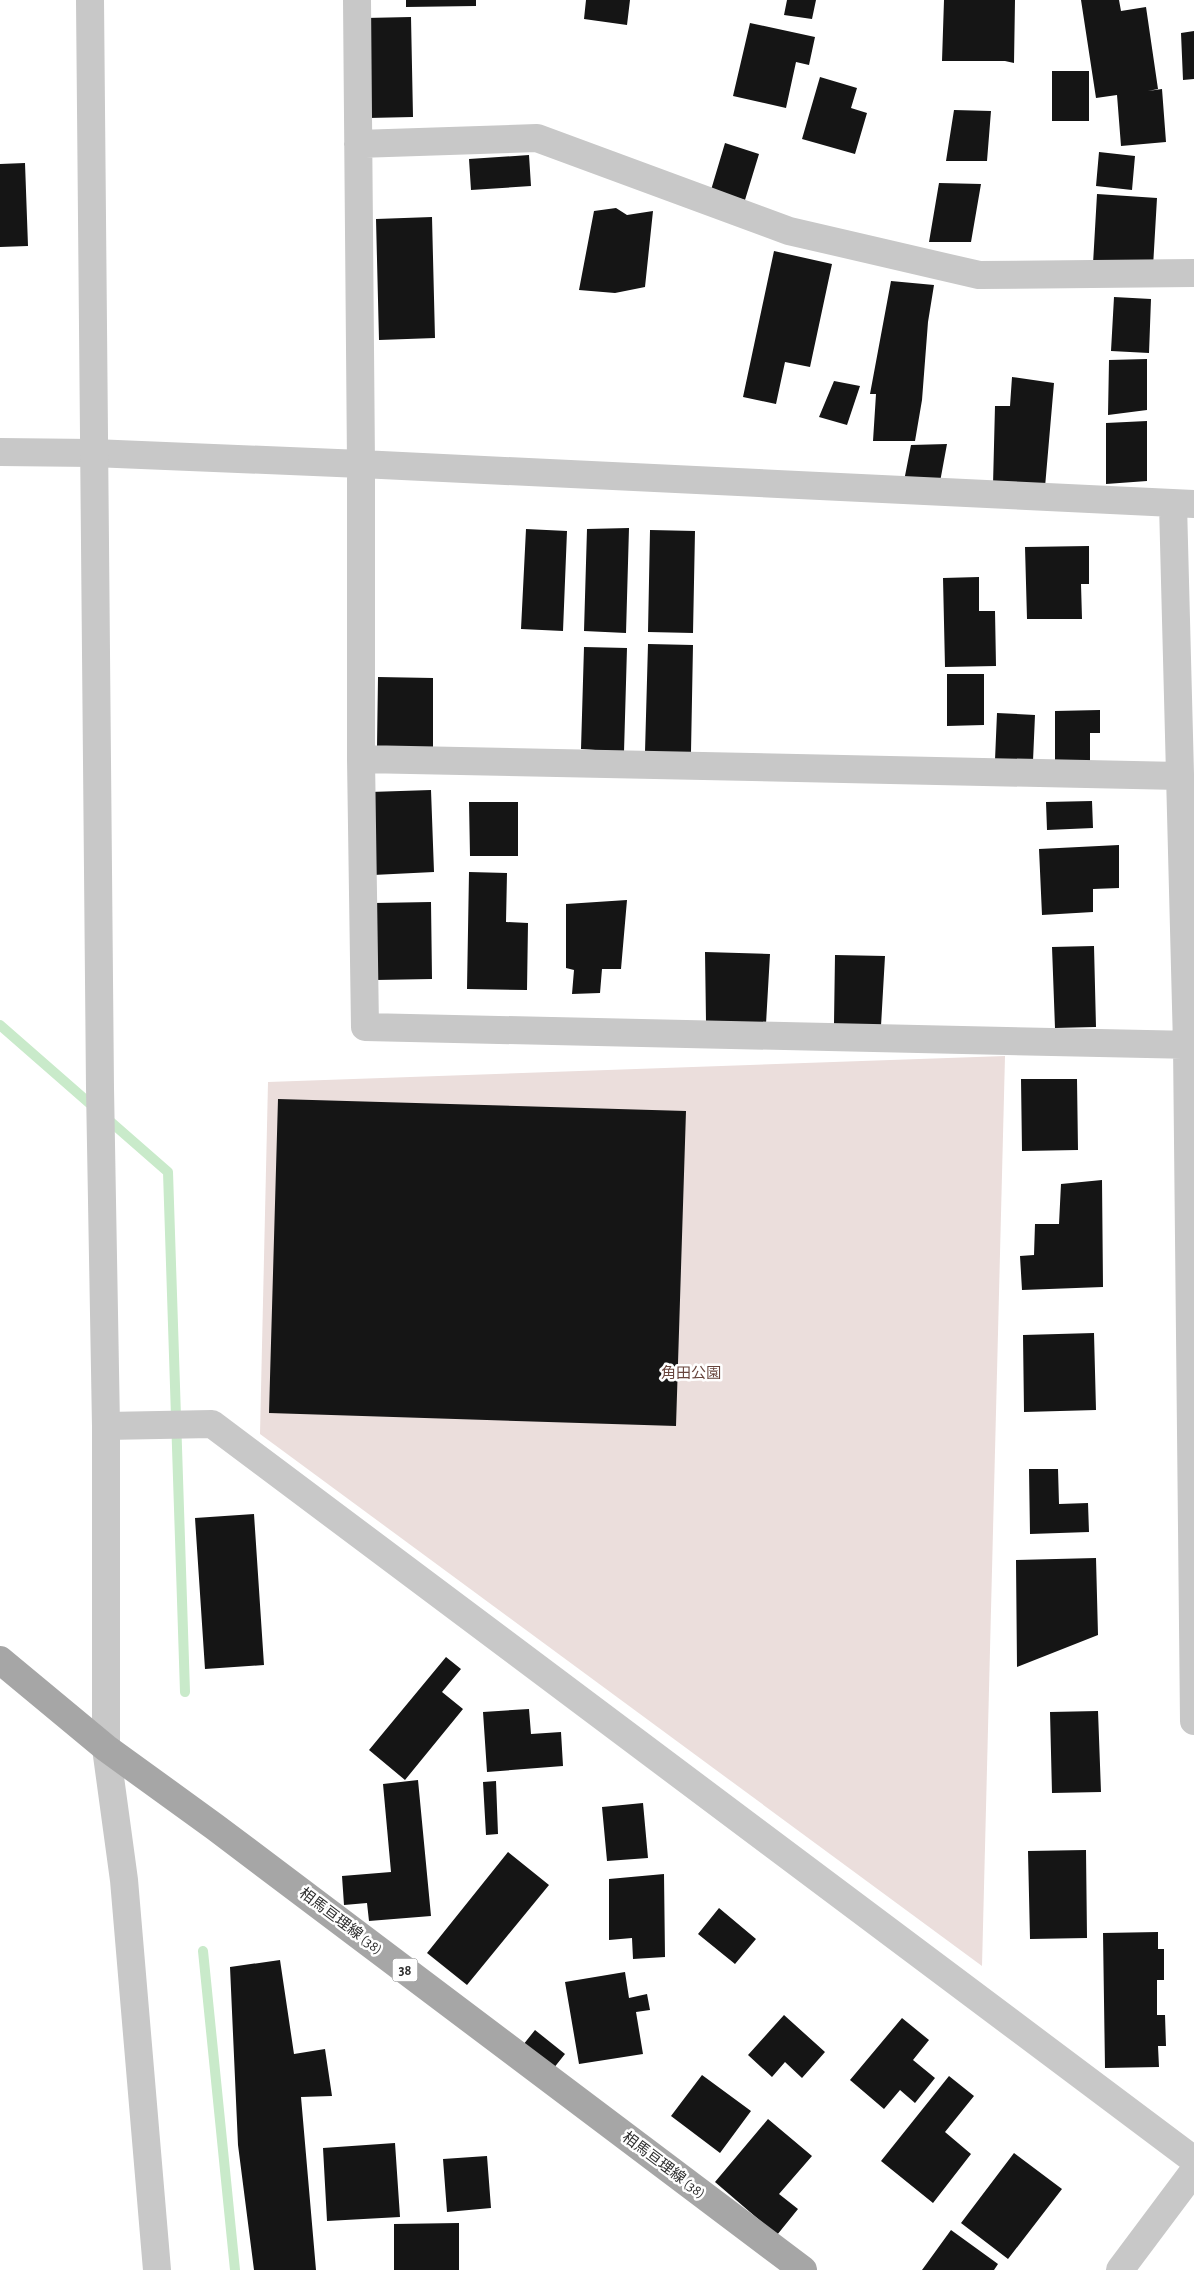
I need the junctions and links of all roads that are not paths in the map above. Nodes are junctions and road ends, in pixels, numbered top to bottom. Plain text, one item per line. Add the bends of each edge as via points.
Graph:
1 (90, 0) edge
2 (357, 0) edge
3 (358, 144) junction
4 (1194, 273) edge
5 (0, 452) edge
6 (93, 453) junction
7 (361, 464) junction
8 (1183, 504) edge
9 (361, 759) junction
10 (1180, 776) junction
11 (1191, 1045) edge
12 (1192, 1290) edge
13 (106, 1426) junction
14 (0, 1660) edge
15 (1194, 1721) edge
16 (106, 1748) junction
17 (1194, 2160) edge
18 (1194, 2171) edge
19 (157, 2270) edge
20 (803, 2270) edge
21 (1120, 2270) edge

1 - 6 street
2 - 3 street
3 - 4 street via 537,138 789,231 979,275
3 - 7 street
5 - 6 street
6 - 7 street
6 - 13 street
7 - 8 street
7 - 9 street
8 - 10 street
9 - 10 street
9 - 11 street via 365,1027
10 - 11 street
11 - 12 street
12 - 15 street
13 - 16 street
13 - 17 street via 212,1424
14 - 16 main road, 相馬亘理線 (38) / 38
16 - 19 street via 124,1880
16 - 20 main road, 相馬亘理線 (38) / 38
18 - 21 street

